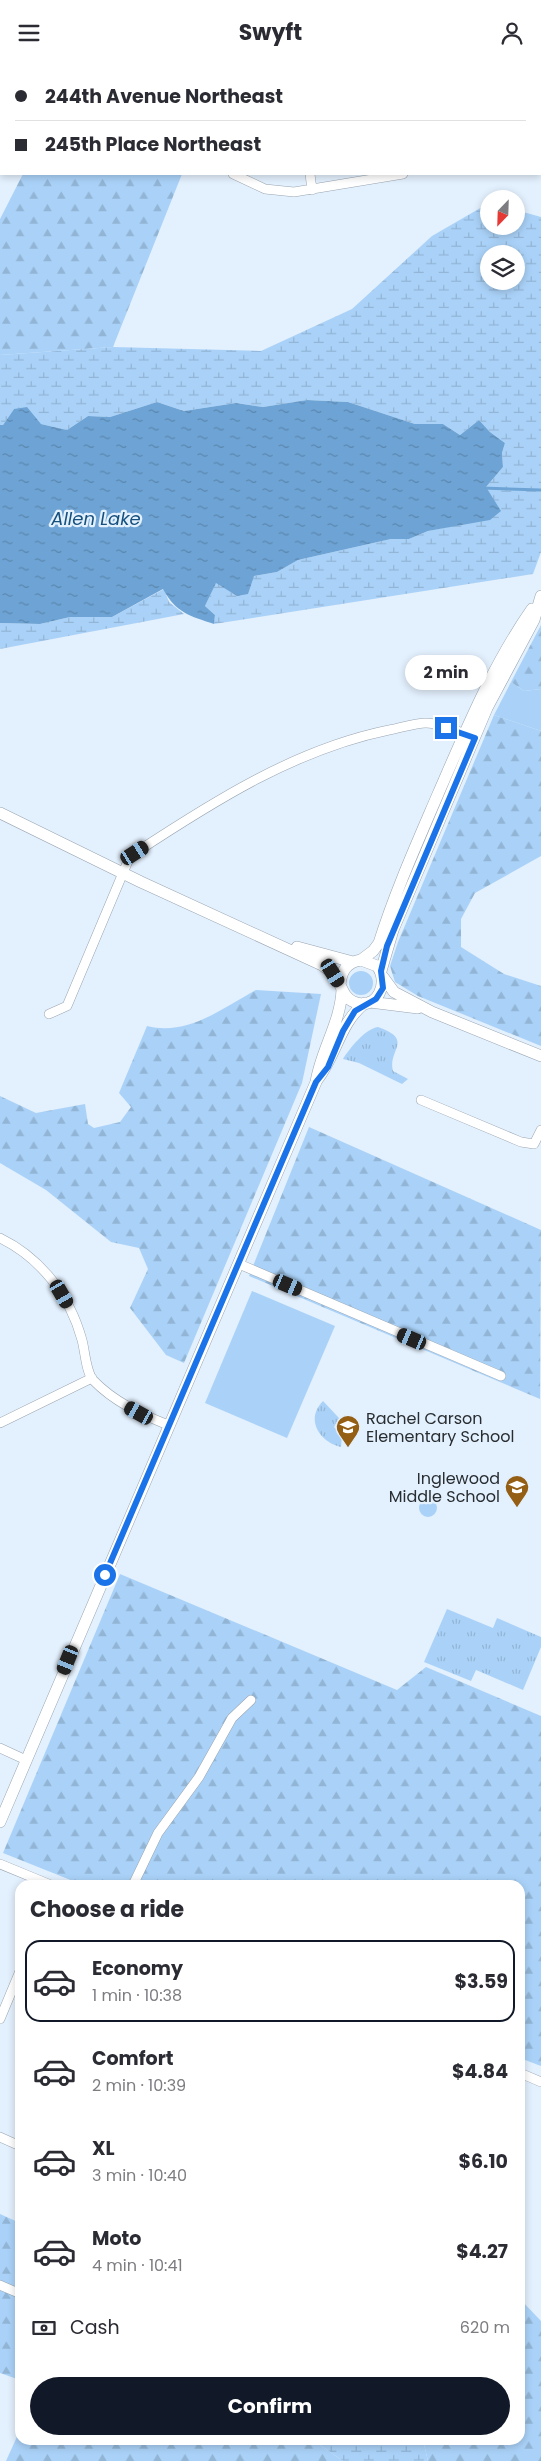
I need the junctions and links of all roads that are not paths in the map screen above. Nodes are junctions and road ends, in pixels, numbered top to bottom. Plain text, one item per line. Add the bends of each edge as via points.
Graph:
1 (236, 175) edge
2 (310, 175) edge
3 (397, 175) edge
4 (312, 190) junction
5 (541, 596) edge
6 (490, 677) junction
7 (501, 681) junction
8 (469, 736) junction
9 (0, 813) edge
10 (123, 873) junction
11 (271, 941) junction
12 (357, 961) junction
13 (382, 973) junction
14 (341, 987) junction
15 (368, 1003) junction
16 (432, 1012) junction
17 (49, 1014) dead end
18 (541, 1056) edge
19 (316, 1082) junction
20 (421, 1100) dead end
21 (541, 1130) edge
22 (0, 1238) edge
23 (239, 1264) junction
24 (501, 1376) dead end
25 (92, 1378) junction
26 (1, 1422) edge
27 (168, 1425) junction
28 (251, 1700) dead end
29 (0, 1748) edge
30 (26, 1760) junction
31 (0, 1822) edge
32 (0, 1864) edge
33 (39, 1880) edge
34 (135, 1880) edge
35 (15, 1983) edge
36 (0, 2019) edge
37 (525, 2075) edge
38 (541, 2082) edge
39 (0, 2137) edge
40 (15, 2143) edge
41 (0, 2285) edge
42 (15, 2291) edge

1 - 4 street via 276,191
2 - 4 street
3 - 4 street
5 - 6 street
5 - 7 street via 534,620
6 - 7 street
6 - 8 street
7 - 8 street
8 - 10 street via 427,723 376,733 326,748 281,766 192,816 135,853
8 - 12 street via 417,843 379,943
8 - 13 street via 393,930
9 - 10 street
10 - 11 street
10 - 17 street via 67,1006
11 - 12 street
11 - 14 street via 322,965 333,973
12 - 13 street via 373,963
12 - 14 street via 343,971
13 - 15 street via 384,982 380,994
13 - 16 street via 394,992
14 - 15 street via 348,999
14 - 19 street via 336,1021 319,1062
15 - 16 street
15 - 19 street via 355,1011 328,1067
16 - 18 street
19 - 23 street
20 - 21 street via 521,1142 534,1145
22 - 25 street via 31,1258 62,1294 74,1313
23 - 24 street
23 - 27 street
25 - 26 street
25 - 27 street via 123,1405
27 - 30 street
28 - 34 street via 232,1718 199,1777 158,1833
29 - 30 street
30 - 31 street
32 - 33 street
35 - 36 street
37 - 38 street
39 - 40 street
41 - 42 street

